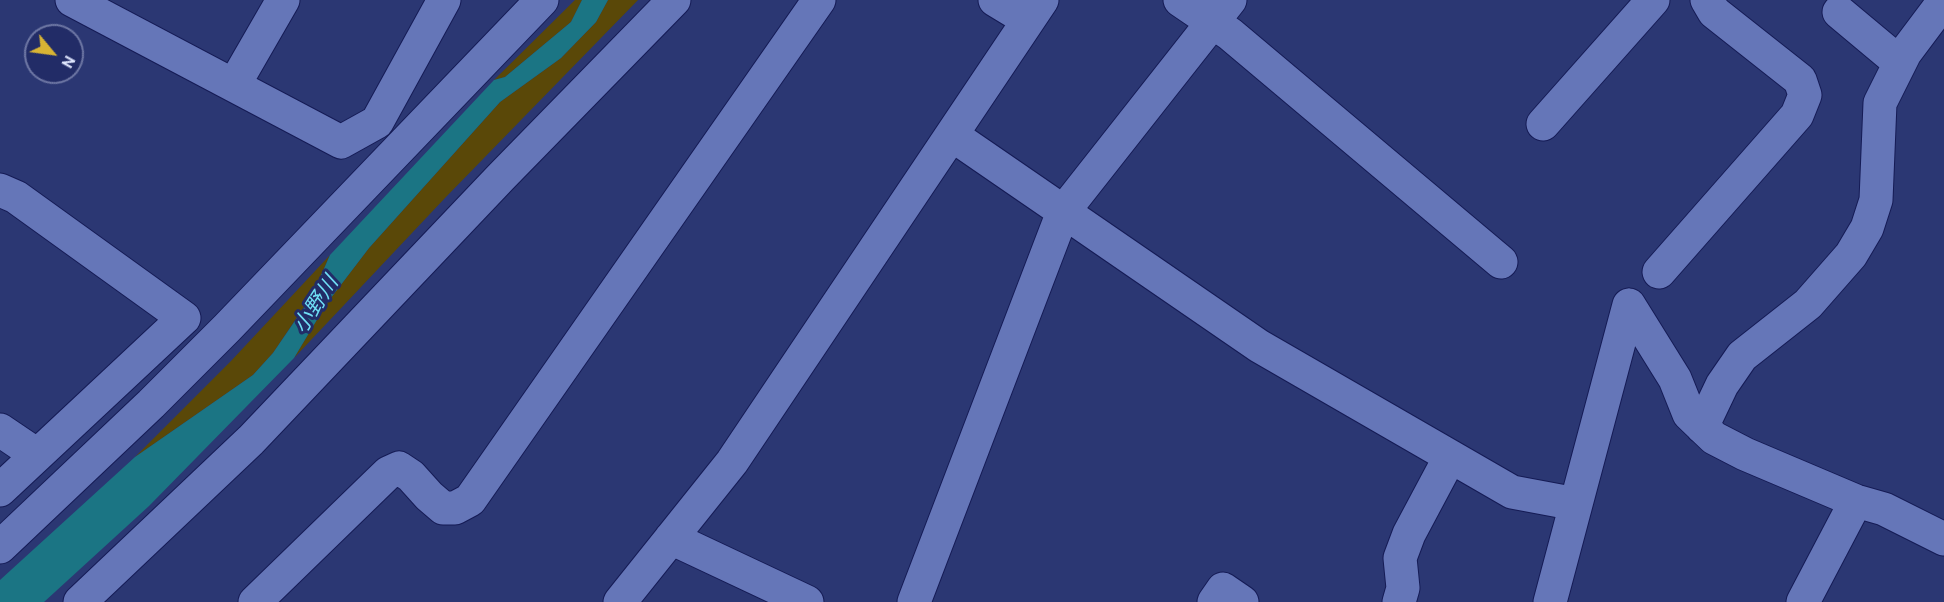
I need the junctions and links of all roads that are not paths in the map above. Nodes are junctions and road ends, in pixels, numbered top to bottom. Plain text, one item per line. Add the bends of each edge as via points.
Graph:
1 (72, 0) edge
2 (283, 0) edge
3 (444, 0) edge
4 (542, 0) edge
5 (674, 0) edge
6 (819, 0) edge
7 (995, 0) edge
8 (1180, 0) edge
9 (1653, 0) edge
10 (1707, 0) edge
11 (1944, 1) edge
12 (1035, 10) edge
13 (119, 11) edge
14 (1221, 11) edge
15 (1839, 12) dead end
16 (1900, 63) junction
17 (234, 85) junction
18 (1543, 124) dead end
19 (952, 135) junction
20 (0, 190) edge
21 (1064, 212) junction
22 (1501, 262) dead end
23 (1659, 272) dead end
24 (1702, 427) junction
25 (0, 430) edge
26 (37, 455) junction
27 (1450, 457) junction
28 (0, 490) edge
29 (1856, 501) junction
30 (1576, 504) junction
31 (670, 538) junction
32 (1944, 538) edge
33 (0, 547) edge
34 (80, 602) edge
35 (255, 602) edge
36 (621, 602) edge
37 (807, 602) edge
38 (914, 602) edge
39 (1214, 602) edge
40 (1242, 602) edge
41 (1399, 602) edge
42 (1550, 602) edge
43 (1803, 602) edge

1 - 13 street
2 - 17 street
3 - 17 street via 377,122 341,142
4 - 33 street via 152,404
5 - 34 street via 251,440
6 - 35 street via 470,500 455,508 443,508 399,468 388,473
7 - 12 street
8 - 14 street
9 - 18 street
10 - 23 street via 1714,12 1800,80 1805,95 1797,115
11 - 16 street
12 - 19 street
13 - 17 street
14 - 21 street
14 - 22 street via 1230,34
15 - 16 street
16 - 24 street via 1880,103 1876,200 1867,228 1851,255 1808,304 1742,356 1722,385
19 - 21 street
19 - 31 street via 732,462
20 - 26 street via 16,197 184,318
21 - 27 street via 1259,346
21 - 38 street
24 - 29 street via 1745,454
24 - 30 street via 1689,414 1675,379 1629,305
25 - 26 street
26 - 28 street
27 - 30 street via 1512,492
27 - 41 street via 1400,558 1403,588
29 - 32 street via 1884,509
29 - 43 street
30 - 42 street
31 - 36 street
31 - 37 street
39 - 40 street via 1223,589

